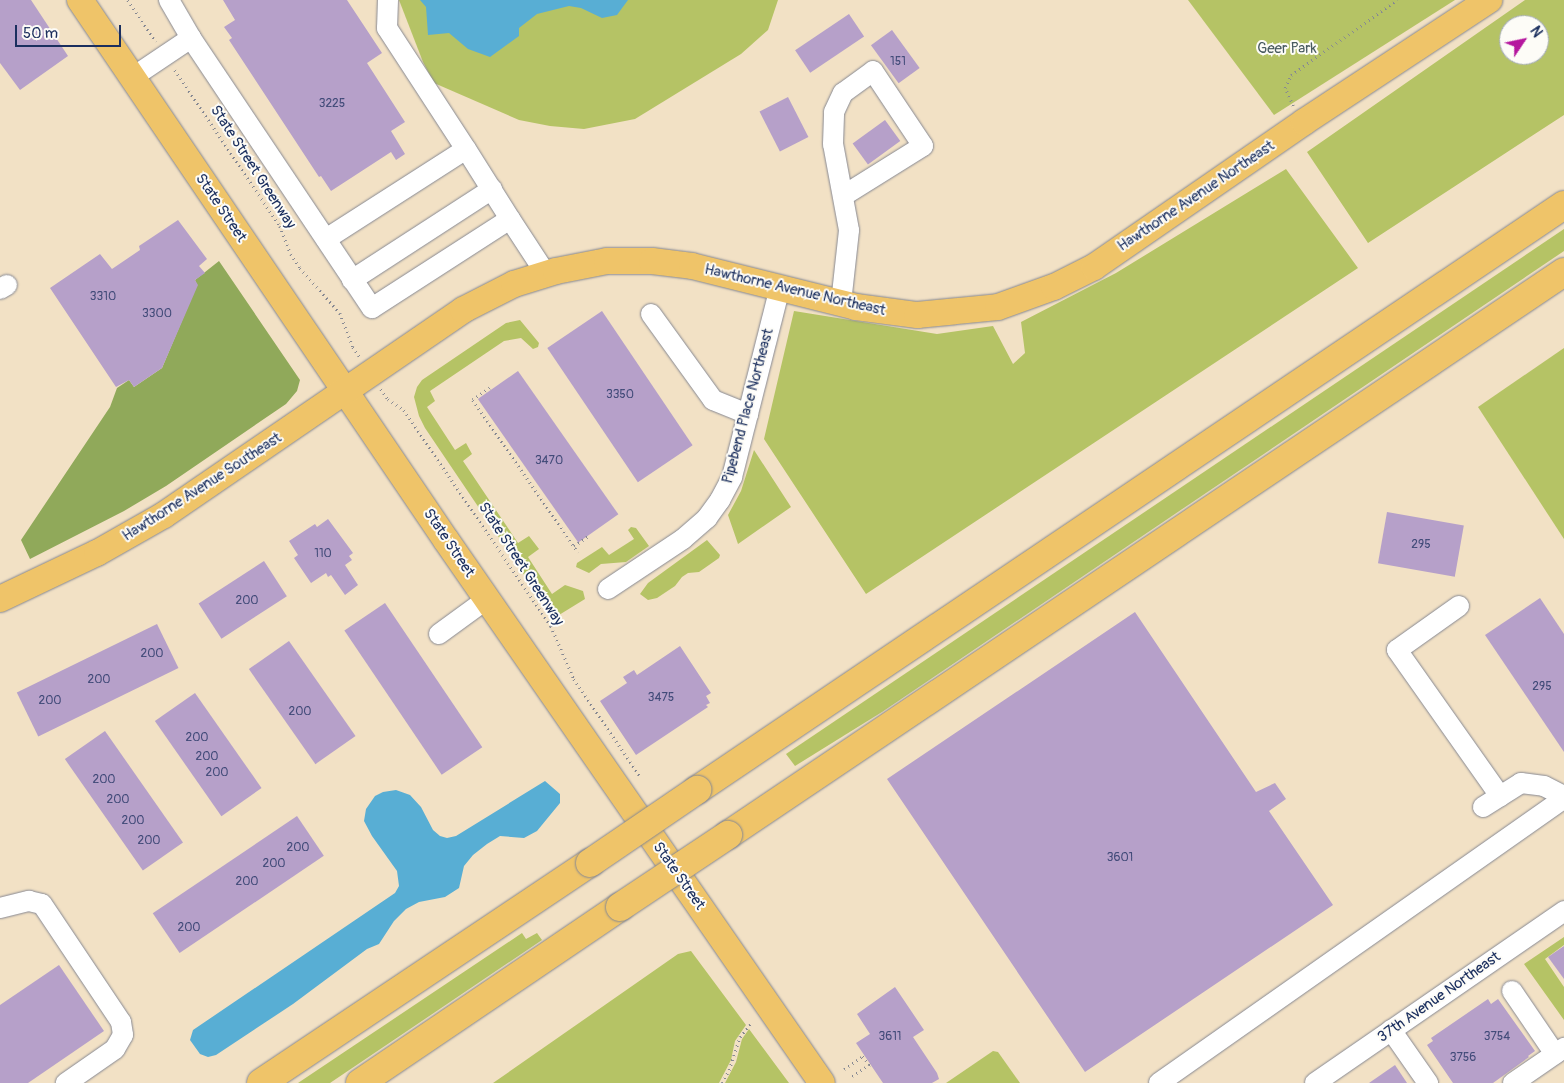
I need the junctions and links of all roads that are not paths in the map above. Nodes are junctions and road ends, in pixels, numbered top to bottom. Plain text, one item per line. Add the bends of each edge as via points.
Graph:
1 (80, 0) edge
2 (169, 0) edge
3 (388, 0) edge
4 (1474, 4) edge
5 (192, 38) junction
6 (133, 77) junction
7 (466, 149) junction
8 (492, 189) junction
9 (843, 196) junction
10 (1564, 205) edge
11 (510, 219) junction
12 (326, 239) junction
13 (1564, 272) edge
14 (546, 274) junction
15 (352, 280) junction
16 (780, 287) junction
17 (841, 303) junction
18 (651, 314) dead end
19 (345, 392) junction
20 (748, 414) junction
21 (608, 589) dead end
22 (0, 599) edge
23 (487, 599) junction
24 (1459, 606) dead end
25 (438, 634) dead end
26 (1500, 796) junction
27 (1564, 797) edge
28 (1483, 807) dead end
29 (0, 908) edge
30 (1564, 910) edge
31 (1512, 991) dead end
32 (1391, 1030) junction
33 (1560, 1051) edge
34 (66, 1083) edge
35 (261, 1083) edge
36 (360, 1083) edge
37 (822, 1083) edge
38 (1159, 1083) edge
39 (1315, 1083) edge
40 (1428, 1083) edge
41 (1513, 1083) edge

1 - 6 main road, State Street
2 - 5 street
3 - 7 street via 387,28
4 - 17 main road, Hawthorne Avenue Northeast via 1074,279 998,307 926,315 890,313
5 - 6 street
5 - 12 street
6 - 19 main road, State Street
7 - 8 street
7 - 12 street
8 - 11 street
8 - 15 street
9 - 9 street via 833,144 834,112 843,93 873,71 923,146
9 - 17 street via 849,230
10 - 35 highway, bridge
11 - 14 street
11 - 15 street via 372,308
12 - 15 street
13 - 36 highway, bridge
14 - 16 main road, Hawthorne Avenue Northeast via 607,262 652,261 692,266
14 - 19 main road, Hawthorne Avenue Northeast via 514,284 463,310
16 - 17 main road, Hawthorne Avenue Northeast
16 - 20 street, Pipebend Place Northeast
18 - 20 street via 713,400
19 - 22 main road, Hawthorne Avenue Southeast via 164,516 98,553
19 - 23 main road, State Street
20 - 21 street, Pipebend Place Northeast via 732,477 707,518 683,539
23 - 25 street
23 - 37 main road, State Street
24 - 26 street via 1397,650
26 - 27 street via 1521,783 1544,786
26 - 28 street
27 - 38 street
29 - 34 street via 29,901 42,904 121,1022 123,1035 115,1049
30 - 32 street, 37th Avenue Northeast
31 - 33 street
32 - 39 street, 37th Avenue Northeast
32 - 40 street
33 - 41 street

